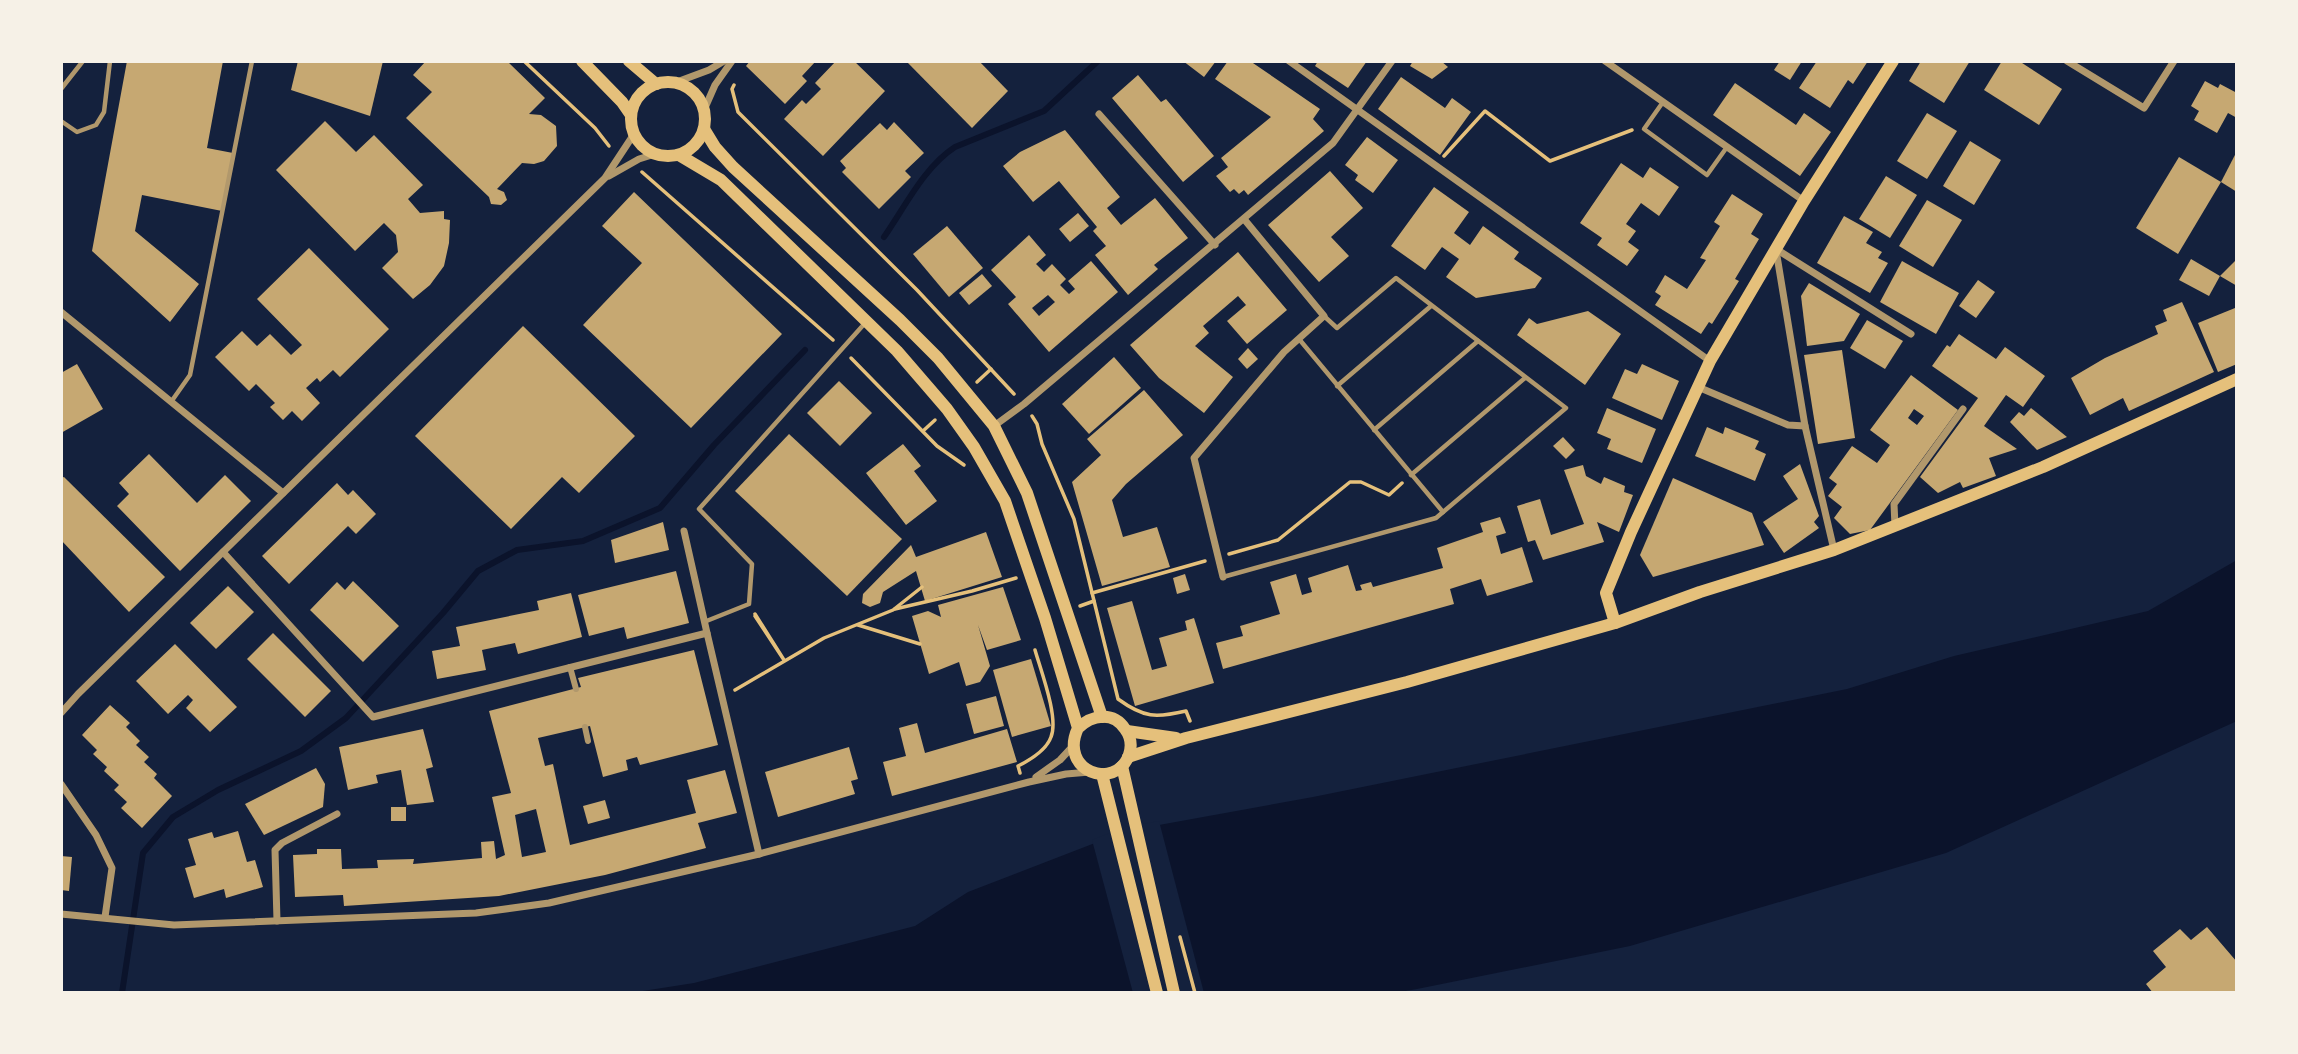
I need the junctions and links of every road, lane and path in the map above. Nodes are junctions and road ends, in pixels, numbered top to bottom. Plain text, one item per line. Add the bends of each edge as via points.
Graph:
1 (83, 61) edge
2 (110, 61) edge
3 (252, 61) edge
4 (524, 61) edge
5 (582, 61) edge
6 (629, 61) edge
7 (724, 61) edge
8 (732, 61) edge
9 (1289, 61) edge
10 (1392, 61) edge
11 (1605, 61) edge
12 (1894, 61) edge
13 (2067, 61) edge
14 (2174, 61) edge
15 (674, 83) junction
16 (656, 84) junction
17 (61, 89) edge
18 (1662, 102) junction
19 (704, 110) junction
20 (1357, 110) junction
21 (1099, 114) dead end
22 (631, 115) junction
23 (61, 121) edge
24 (704, 129) junction
25 (1644, 129) junction
26 (634, 134) junction
27 (1727, 147) junction
28 (654, 154) junction
29 (679, 155) junction
30 (619, 159) junction
31 (627, 165) junction
32 (1436, 166) junction
33 (605, 178) junction
34 (1804, 201) junction
35 (1244, 219) junction
36 (1214, 244) junction
37 (1776, 249) junction
38 (1431, 306) junction
39 (61, 312) edge
40 (1324, 316) junction
41 (866, 322) junction
42 (1911, 334) dead end
43 (1299, 339) junction
44 (1478, 341) junction
45 (843, 349) junction
46 (1710, 361) junction
47 (1525, 377) junction
48 (2237, 379) edge
49 (1336, 386) junction
50 (1698, 387) junction
51 (171, 402) junction
52 (1964, 409) dead end
53 (994, 426) junction
54 (1805, 426) junction
55 (1374, 430) junction
56 (970, 472) dead end
57 (1411, 475) junction
58 (284, 493) junction
59 (1443, 512) junction
60 (1895, 527) junction
61 (684, 531) dead end
62 (1834, 550) junction
63 (223, 552) junction
64 (1219, 556) junction
65 (1223, 578) joint
66 (922, 587) dead end
67 (1020, 589) dead end
68 (1093, 593) dead end
69 (749, 604) junction
70 (893, 610) junction
71 (755, 616) dead end
72 (704, 622) junction
73 (1615, 623) junction
74 (856, 625) junction
75 (707, 633) junction
76 (920, 644) dead end
77 (1035, 648) dead end
78 (784, 660) junction
79 (570, 667) junction
80 (576, 689) dead end
81 (740, 689) dead end
82 (61, 713) edge
83 (1102, 716) junction
84 (585, 727) dead end
85 (1078, 728) junction
86 (1127, 731) junction
87 (1186, 738) junction
88 (588, 741) dead end
89 (1073, 746) junction
90 (1125, 762) junction
91 (1018, 766) dead end
92 (1097, 773) junction
93 (1028, 782) junction
94 (61, 784) edge
95 (337, 814) dead end
96 (759, 854) junction
97 (61, 914) edge
98 (105, 917) junction
99 (277, 921) junction
100 (1157, 993) edge
101 (1174, 993) edge

1 - 17 lane
2 - 23 lane via 104,112 96,125 77,132
3 - 51 lane via 190,375
4 - 30 path via 595,128
5 - 22 main road
6 - 16 main road
7 - 15 street
8 - 19 street
9 - 20 street
10 - 20 street
11 - 18 street
12 - 34 main road
13 - 14 street via 2144,108
15 - 16 main road
15 - 19 main road via 693,92
16 - 22 main road via 639,96
18 - 25 lane
18 - 27 street
19 - 24 main road
20 - 32 street
20 - 35 street via 1333,142
21 - 36 street
22 - 26 main road
24 - 29 main road via 698,141
24 - 53 main road via 733,167 938,358
25 - 27 lane via 1707,175
25 - 32 path via 1630,130 1549,161 1485,111
26 - 28 main road
26 - 30 street
27 - 34 street
28 - 29 main road
28 - 31 street
29 - 41 main road via 720,180
30 - 33 street
31 - 33 street
31 - 45 path via 646,173
32 - 46 street
33 - 58 street
34 - 37 main road
35 - 36 street
35 - 40 street
36 - 53 street
37 - 42 street
37 - 46 main road
37 - 54 street
38 - 40 lane via 1396,278 1337,328
38 - 44 lane
38 - 49 lane
39 - 51 street
40 - 43 street
41 - 45 lane
41 - 85 main road via 947,409 1005,500
43 - 49 lane
43 - 64 street via 1194,458
44 - 47 lane
44 - 55 lane
45 - 56 path via 937,446
45 - 69 lane via 699,509 752,564
46 - 50 main road
47 - 57 lane
47 - 59 lane via 1566,408
48 - 60 main road via 2043,467
49 - 55 lane
50 - 54 street via 1788,425
50 - 73 main road via 1606,593
51 - 58 street
52 - 60 street via 1894,504
53 - 83 main road via 1027,493
54 - 62 street
55 - 57 lane
57 - 59 lane
57 - 64 path via 1389,495 1350,482 1278,540
58 - 63 street
59 - 65 lane via 1436,518
60 - 62 main road
61 - 72 street
62 - 73 main road
63 - 79 street via 373,717
63 - 82 street
64 - 65 street
64 - 68 path
66 - 70 path
67 - 70 path via 1017,577
69 - 72 lane
69 - 78 path
70 - 74 path
71 - 78 path
72 - 75 street
73 - 87 main road
74 - 76 path
74 - 78 path
75 - 79 street
75 - 96 street
77 - 91 path via 1054,723 1051,738 1041,751
78 - 81 path
79 - 80 street
83 - 85 main road
83 - 86 main road
84 - 88 street
85 - 89 main road
86 - 87 main road
86 - 90 main road via 1130,748
87 - 90 main road
89 - 92 main road via 1078,762
89 - 93 street
90 - 92 main road
90 - 101 main road via 1126,790
92 - 93 street
92 - 100 main road via 1108,797
93 - 96 street
94 - 98 street via 113,869
95 - 99 street via 275,850
96 - 99 street via 536,905 476,913
97 - 98 street
98 - 99 street via 174,925

